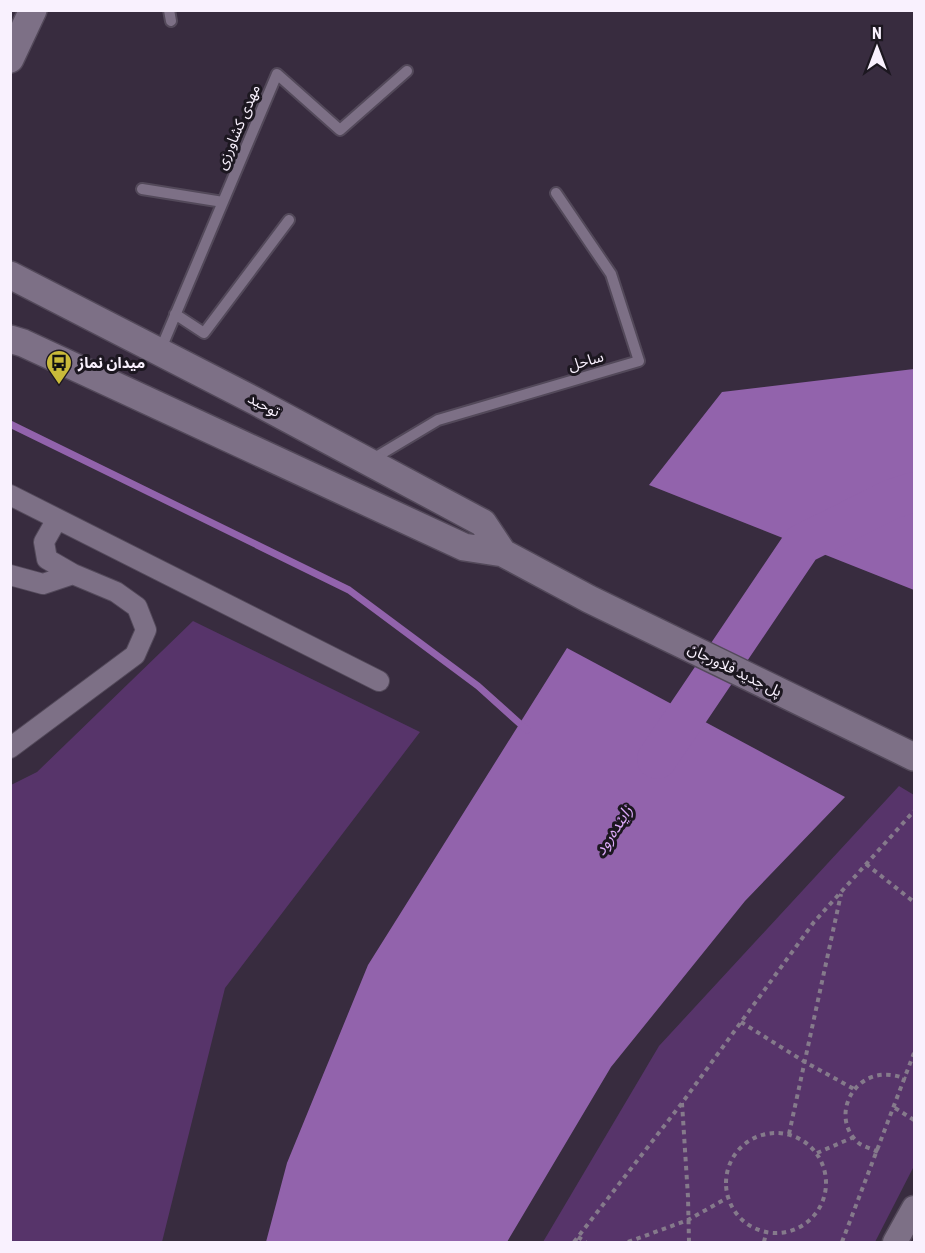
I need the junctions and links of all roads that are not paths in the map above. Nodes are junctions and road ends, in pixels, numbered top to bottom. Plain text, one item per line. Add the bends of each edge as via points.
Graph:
1 (33, 10) edge
2 (10, 59) edge
3 (407, 72) dead end
4 (142, 189) dead end
5 (556, 193) dead end
6 (223, 202) junction
7 (289, 220) dead end
8 (10, 275) edge
9 (175, 314) junction
10 (10, 339) edge
11 (159, 352) junction
12 (368, 462) junction
13 (10, 495) edge
14 (57, 519) junction
15 (503, 553) junction
16 (73, 574) junction
17 (10, 575) edge
18 (589, 599) joint
19 (379, 681) dead end
20 (10, 748) edge
21 (915, 757) edge
22 (915, 1208) edge
23 (895, 1242) edge

1 - 2 main road
3 - 6 lane, مهدی کشاورزی via 340,130 277,74
4 - 6 lane
5 - 12 lane, ساحل via 611,274 639,361 438,420
6 - 9 lane, مهدی کشاورزی
7 - 9 lane via 204,333
8 - 11 main road, توحید
9 - 11 lane, مهدی کشاورزی
10 - 15 main road, توحید via 464,548
11 - 12 main road, توحید
12 - 15 main road, توحید via 483,524
13 - 14 street
14 - 16 street via 44,542 47,559
14 - 19 street
15 - 18 main road, توحید
16 - 17 street via 43,584
16 - 20 street via 116,592 137,607 146,630 135,655
18 - 21 main road, پل جدید فلاورجان
22 - 23 street

